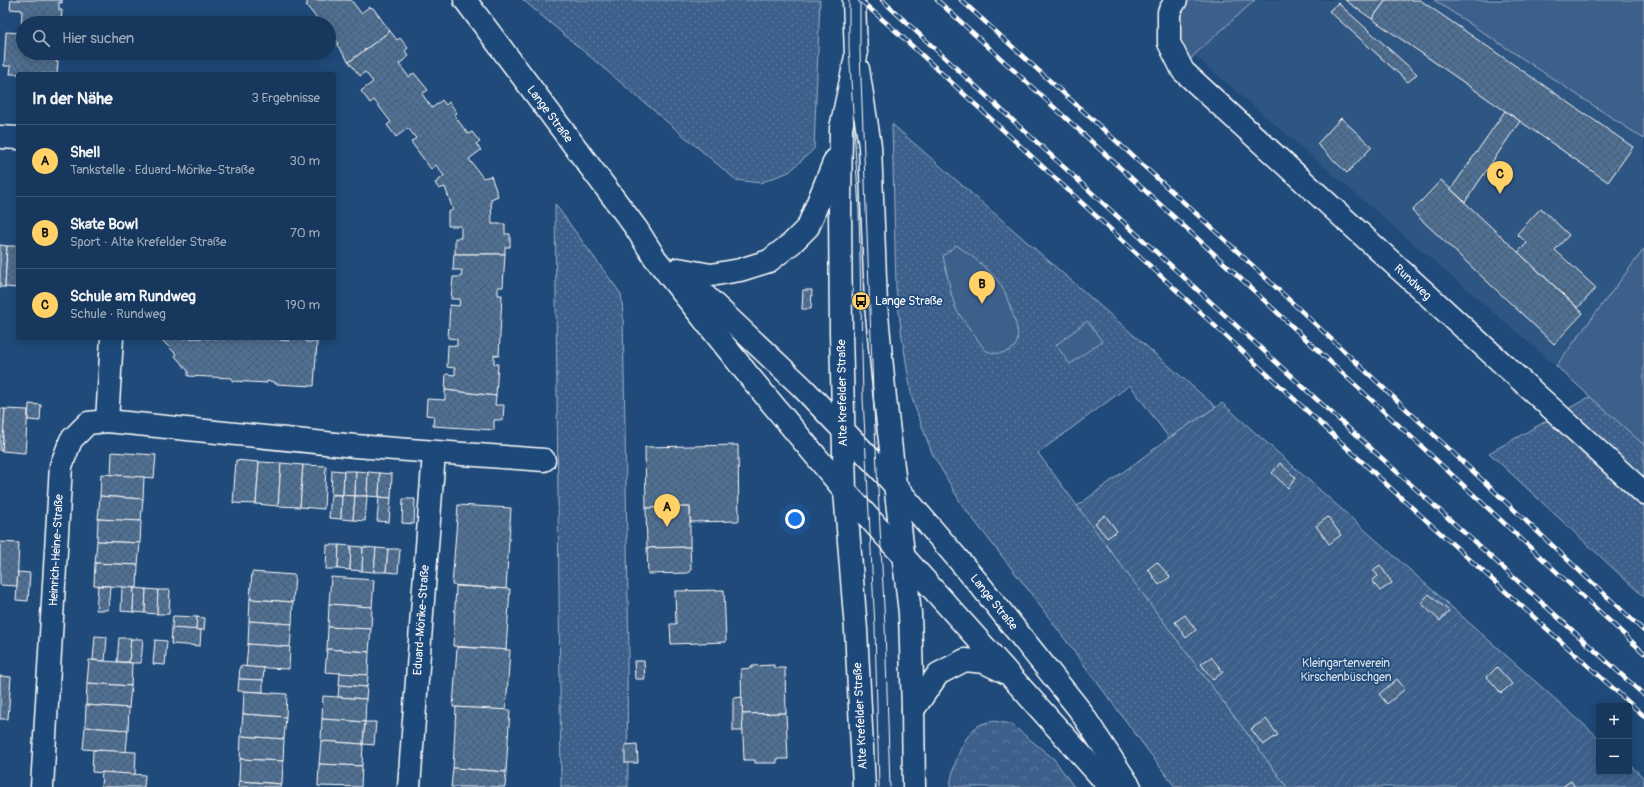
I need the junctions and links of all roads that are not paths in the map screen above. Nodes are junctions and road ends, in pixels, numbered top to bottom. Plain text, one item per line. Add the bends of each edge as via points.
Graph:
1 (464, 0) edge
2 (854, 0) edge
3 (1176, 0) edge
4 (856, 56) junction
5 (841, 128) junction
6 (0, 136) edge
7 (16, 138) edge
8 (636, 228) junction
9 (678, 269) junction
10 (112, 340) edge
11 (107, 420) junction
12 (843, 428) junction
13 (434, 453) junction
14 (544, 460) dead end
15 (895, 486) junction
16 (845, 491) junction
17 (1644, 493) edge
18 (904, 556) junction
19 (1007, 673) junction
20 (913, 710) junction
21 (42, 787) edge
22 (409, 787) edge
23 (864, 787) edge
24 (914, 787) edge
25 (1110, 787) edge
26 (1130, 787) edge

1 - 8 street, Lange Straße
2 - 4 street, Alte Krefelder Straße
3 - 17 street, Rundweg via 1169,12 1169,43 1183,71
4 - 5 street, Alte Krefelder Straße
4 - 15 street via 870,146 876,305
5 - 9 street via 834,163 819,202 808,227 792,243 769,261 740,270 711,275
5 - 12 street, Alte Krefelder Straße
6 - 7 street
8 - 9 street, Lange Straße
8 - 16 street, Lange Straße via 655,258 724,345
9 - 12 street, Lange Straße
10 - 11 street
11 - 13 street
11 - 21 street, Heinrich-Heine-Straße via 88,423 71,440 61,466
12 - 15 street, Lange Straße
12 - 16 street, Alte Krefelder Straße
13 - 14 street
13 - 22 street, Eduard-Mörike-Straße
15 - 18 street
15 - 26 street, Lange Straße via 980,585 1079,709
16 - 18 street, Lange Straße
16 - 23 street, Alte Krefelder Straße via 856,630
18 - 19 street, Lange Straße
18 - 20 street via 910,613
19 - 20 street via 984,662 965,660 938,674
19 - 25 street, Lange Straße
20 - 24 street

